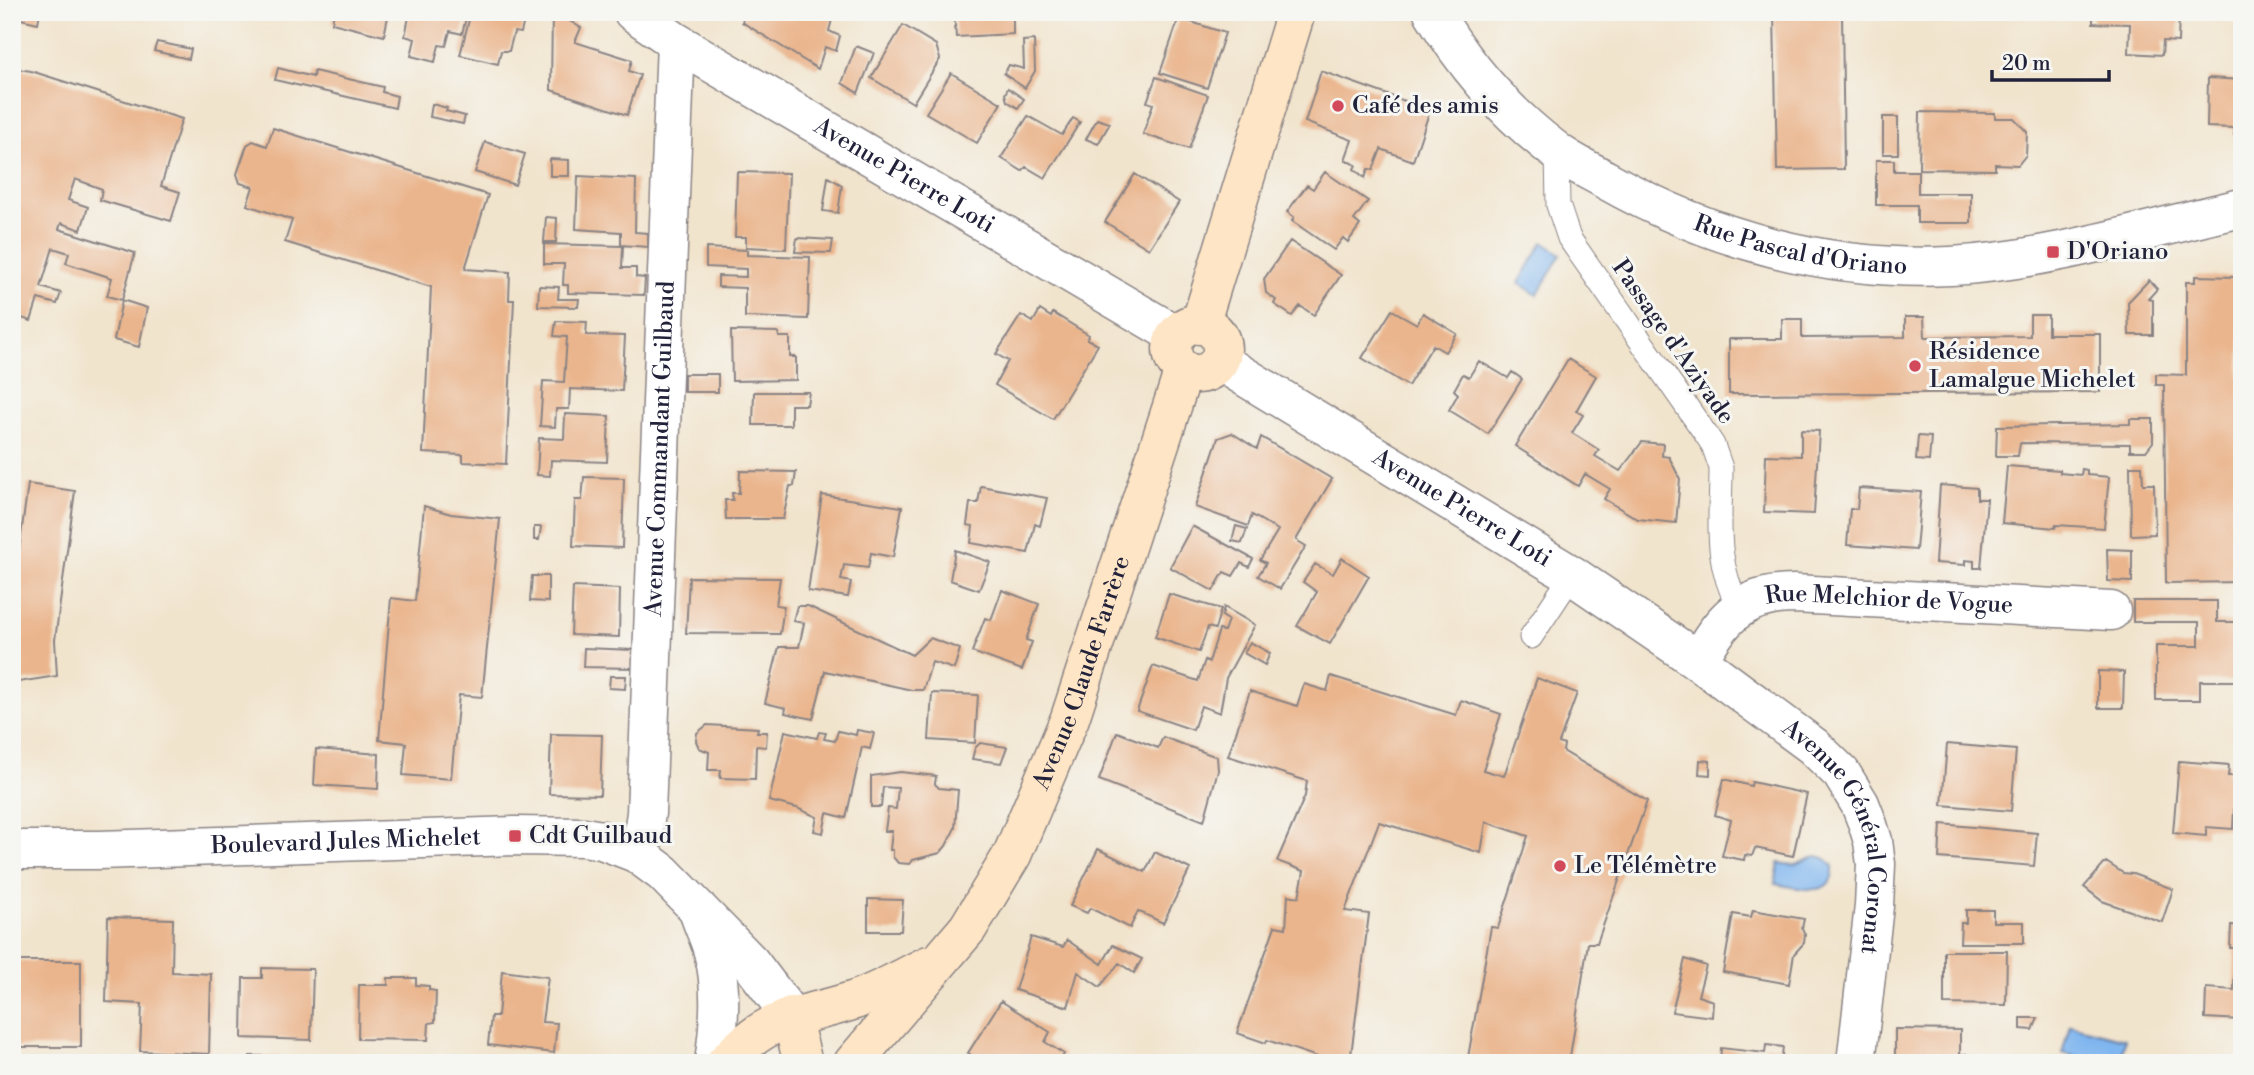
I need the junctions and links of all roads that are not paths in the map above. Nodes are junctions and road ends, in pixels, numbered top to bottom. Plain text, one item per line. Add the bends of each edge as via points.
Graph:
1 (633, 12) edge
2 (1296, 12) edge
3 (1433, 12) edge
4 (676, 42) junction
5 (1557, 152) junction
6 (2242, 208) edge
7 (1195, 348) junction
8 (1572, 575) junction
9 (1738, 608) junction
10 (2111, 611) dead end
11 (1531, 637) dead end
12 (1698, 661) junction
13 (12, 850) edge
14 (636, 853) junction
15 (698, 911) junction
16 (943, 958) junction
17 (791, 1016) junction
18 (714, 1063) edge
19 (725, 1063) edge
20 (803, 1063) edge
21 (853, 1063) edge
22 (1856, 1063) edge

1 - 4 street, Avenue Pierre Loti
2 - 7 street, Avenue Claude Farrère
3 - 5 street, Rue Pascal d'Oriano via 1485,86
4 - 7 street, Avenue Pierre Loti
4 - 14 street, Avenue Commandant Guilbaud via 646,813
5 - 6 street, Rue Pascal d'Oriano via 1655,207 1720,233 1818,258 1875,265 2000,261
5 - 9 lane, Passage d'Aziyade via 1558,205 1569,238 1718,457 1721,561
7 - 8 street, Avenue Pierre Loti
7 - 16 street, Avenue Claude Farrère via 1070,718 1006,866 968,928
8 - 11 lane
8 - 12 street, Avenue Pierre Loti
9 - 10 street, Rue Melchior de Vogue via 1767,595 1794,594
9 - 12 street, Rue Melchior de Vogue via 1720,626
12 - 22 street, Avenue Général Coronat via 1829,761 1846,780 1867,821 1875,884
13 - 14 street, Boulevard Jules Michelet via 515,836 584,837
14 - 15 street, Boulevard Jules Michelet via 663,873
15 - 17 street, Boulevard Jules Michelet via 750,962
15 - 18 street, Boulevard Jules Michelet via 714,954 718,982
16 - 17 street, Avenue Claude Farrère via 866,995
16 - 21 street, Avenue Claude Farrère
17 - 19 street, Avenue Claude Farrère via 765,1028
17 - 20 street, Boulevard Jules Michelet

